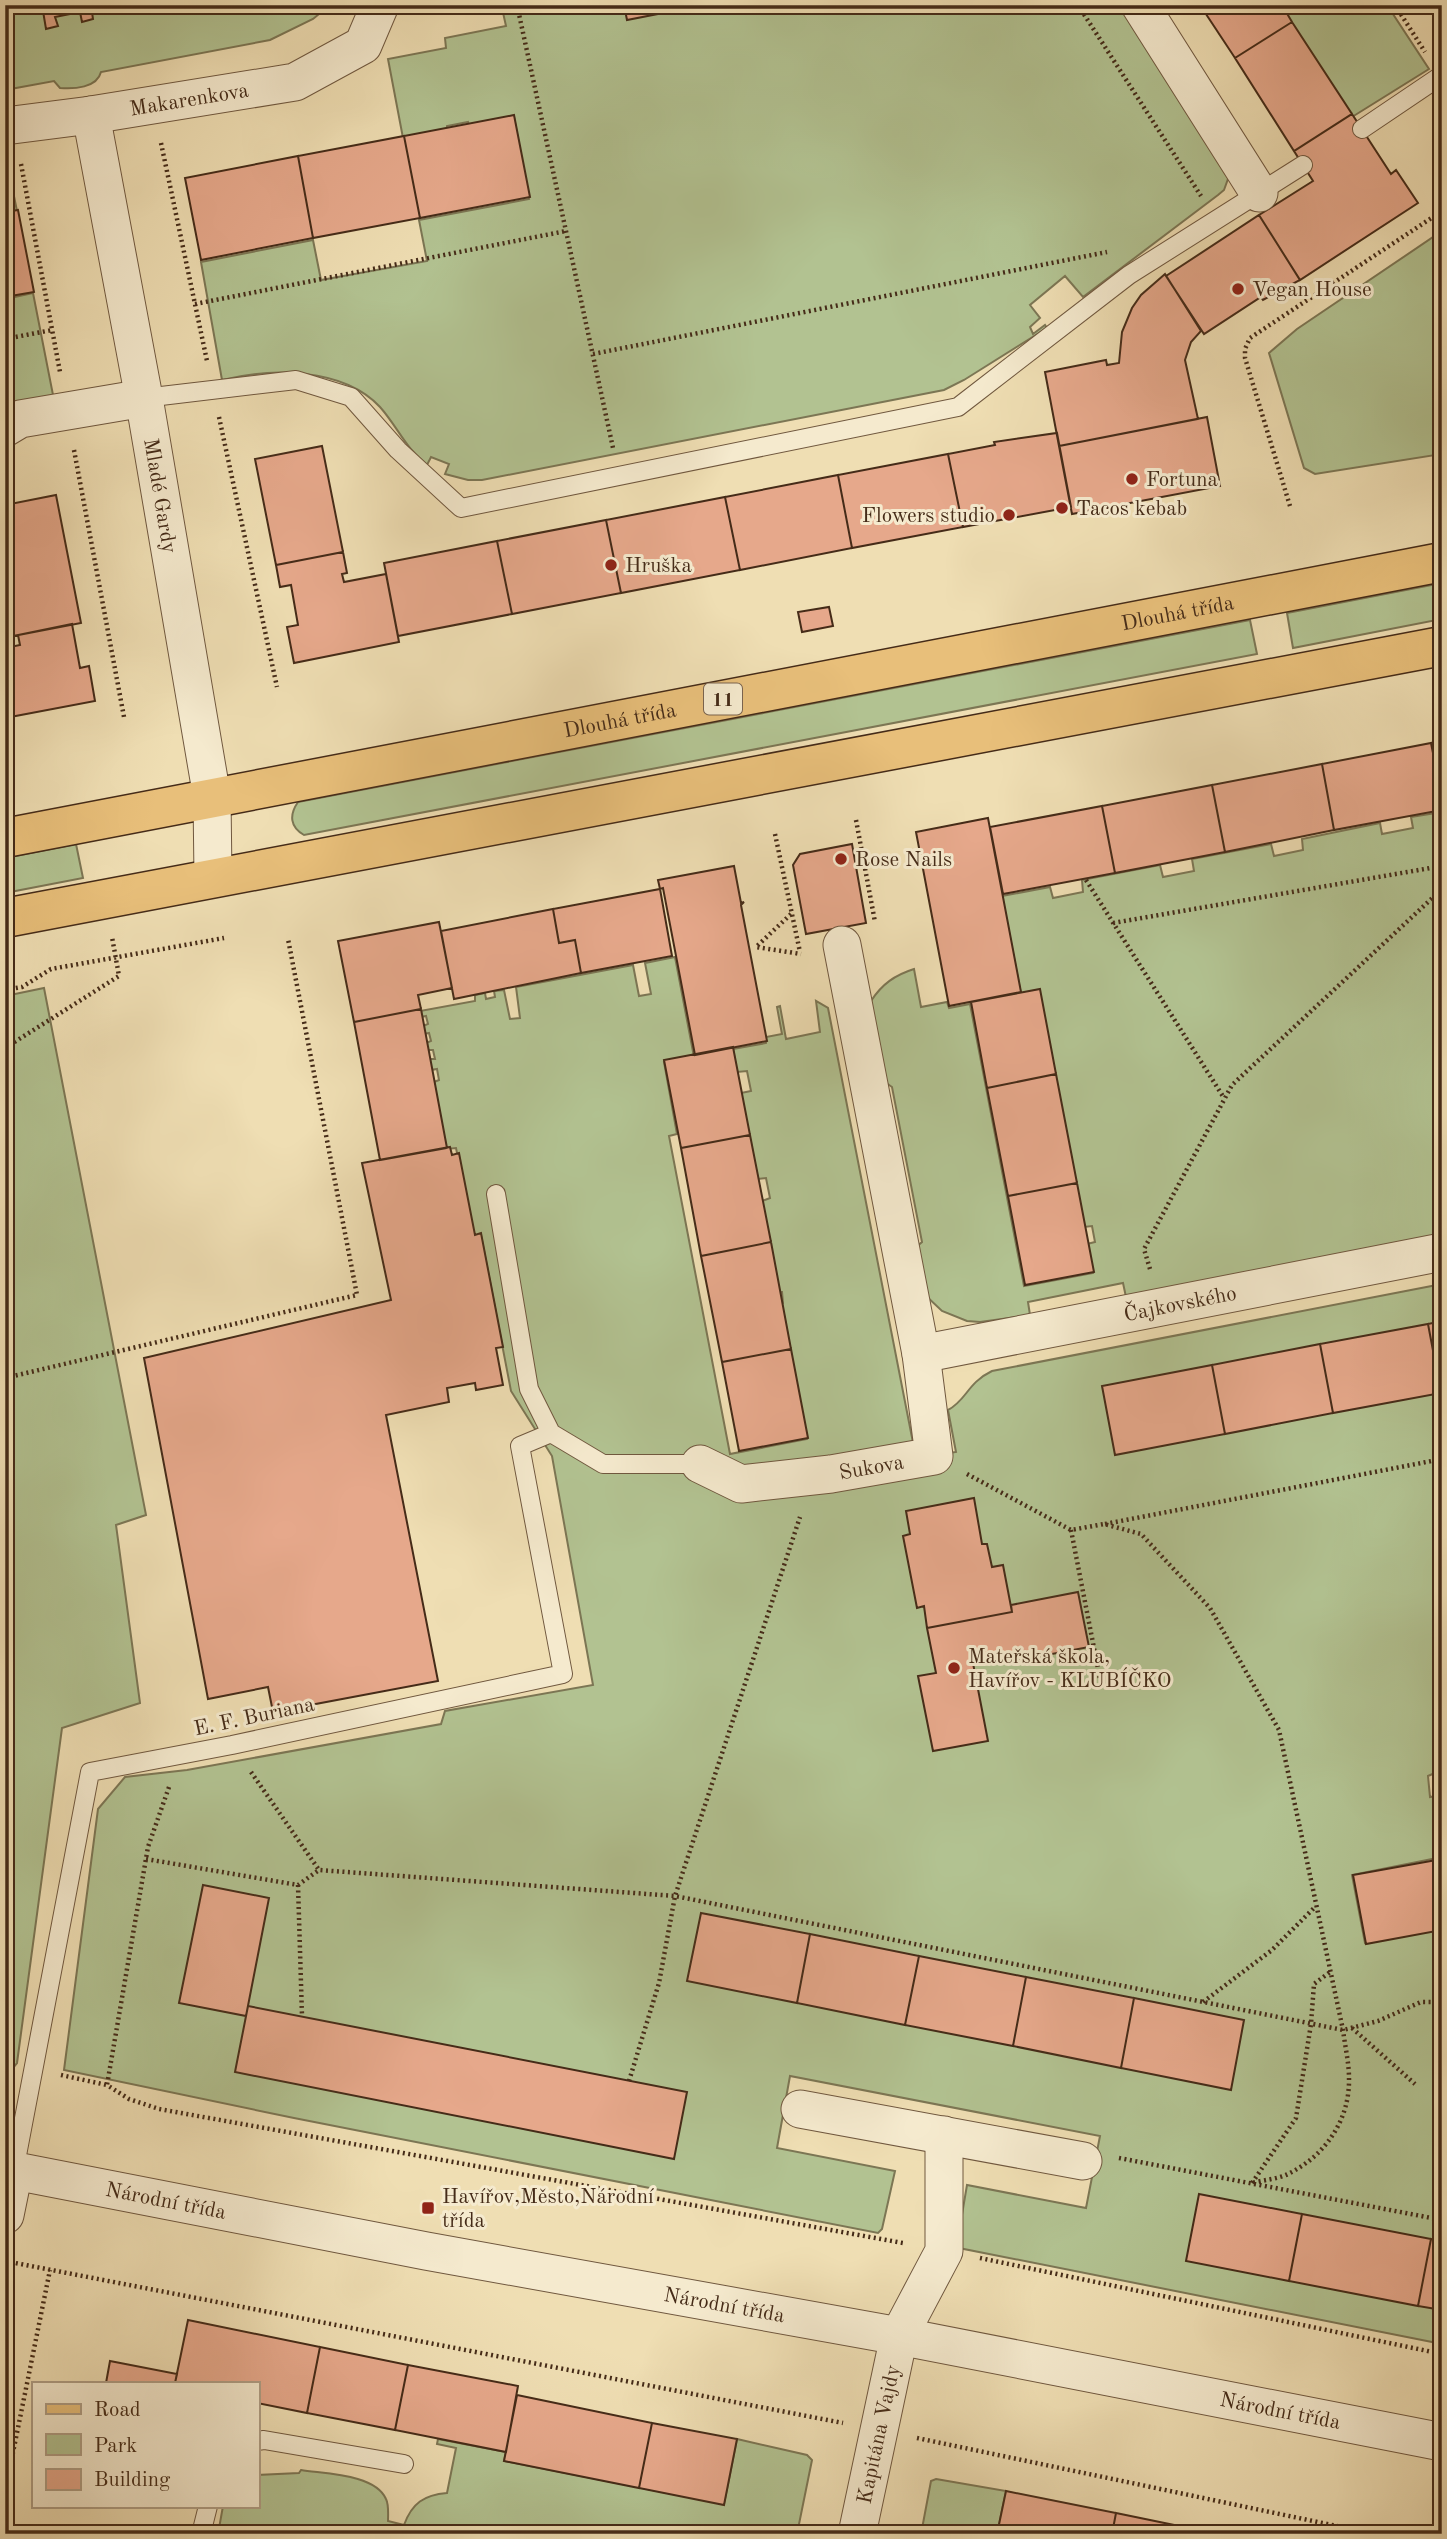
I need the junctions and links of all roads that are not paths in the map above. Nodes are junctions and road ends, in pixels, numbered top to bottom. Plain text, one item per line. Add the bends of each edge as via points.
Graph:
1 (380, 5) edge
2 (1140, 5) edge
3 (1442, 75) edge
4 (90, 115) junction
5 (5, 126) edge
6 (1362, 130) dead end
7 (1303, 165) dead end
8 (1259, 193) junction
9 (144, 398) junction
10 (5, 428) edge
11 (1442, 562) edge
12 (1442, 646) edge
13 (212, 797) junction
14 (5, 838) edge
15 (213, 878) junction
16 (5, 918) edge
17 (842, 945) dead end
18 (496, 1194) dead end
19 (1442, 1252) edge
20 (920, 1354) junction
21 (551, 1433) junction
22 (700, 1464) joint
23 (800, 2109) dead end
24 (944, 2135) junction
25 (1097, 2158) road end
26 (10, 2170) edge
27 (5, 2215) edge
28 (899, 2336) junction
29 (259, 2441) edge
30 (1442, 2442) edge
31 (404, 2464) dead end
32 (208, 2508) edge
33 (201, 2534) edge
34 (857, 2534) edge

1 - 4 street, Makarenkova via 363,45 295,82
2 - 8 street
3 - 6 lane
4 - 5 street, Makarenkova
4 - 9 street, Mladé Gardy
7 - 8 lane
8 - 9 lane via 1129,275 958,407 461,509 398,450 351,397 296,380
9 - 10 street via 20,419
9 - 13 street, Mladé Gardy
11 - 13 main road, Dlouhá třída / 11
12 - 15 main road
13 - 14 main road, Dlouhá třída / 11
13 - 15 street, Mladé Gardy
15 - 16 main road
17 - 20 street, Sukova
18 - 21 lane via 528,1389
19 - 20 street, Čajkovského
20 - 22 street, Sukova via 934,1456 740,1484
21 - 22 lane, Sukova via 603,1464
21 - 26 lane, E. F. Buriana via 520,1446 563,1674 90,1772
23 - 24 street
24 - 25 street
24 - 28 street, Kapitána Vajdy via 944,2250
26 - 27 street
26 - 28 street, Národní třída
28 - 30 street, Národní třída
28 - 34 street, Kapitána Vajdy
29 - 31 lane
32 - 33 lane

